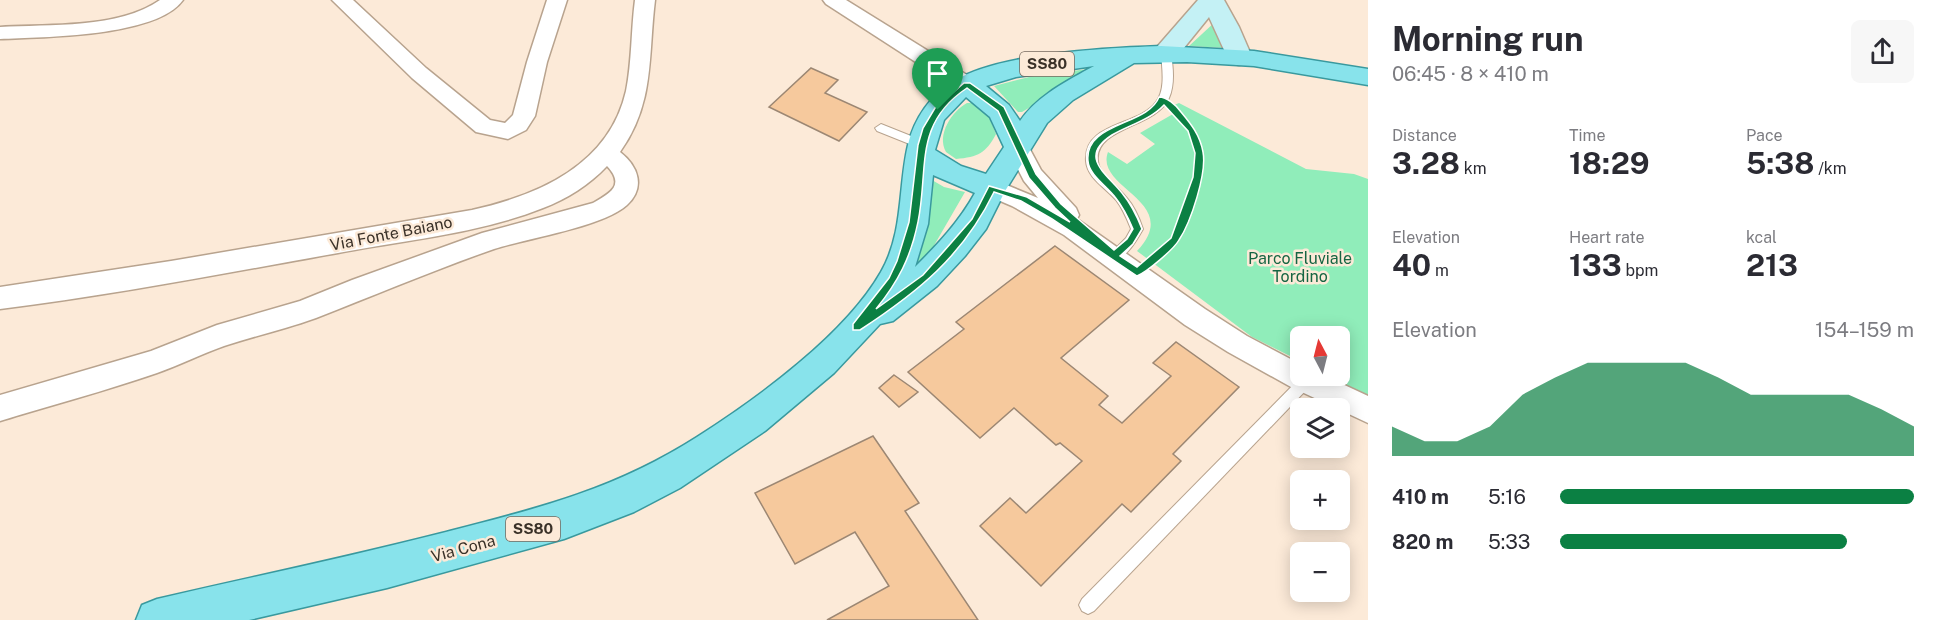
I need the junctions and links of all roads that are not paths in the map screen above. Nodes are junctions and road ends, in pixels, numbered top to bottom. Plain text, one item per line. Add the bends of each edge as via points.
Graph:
1 (173, 0) edge
2 (342, 0) edge
3 (557, 0) edge
4 (645, 0) edge
5 (833, 0) edge
6 (1211, 0) edge
7 (0, 33) edge
8 (1166, 53) junction
9 (1131, 56) junction
10 (1239, 57) junction
11 (1368, 77) edge
12 (967, 85) junction
13 (881, 128) dead end
14 (1018, 148) junction
15 (922, 150) junction
16 (606, 153) junction
17 (992, 188) junction
18 (1105, 249) junction
19 (0, 298) edge
20 (856, 327) junction
21 (1290, 373) edge
22 (1301, 386) edge
23 (1317, 386) edge
24 (0, 408) edge
25 (1368, 410) edge
26 (1088, 605) dead end
27 (158, 620) edge

1 - 7 street via 165,8 100,26
2 - 3 street via 419,73 484,127 508,131 524,116
4 - 16 street, Via Fonte Baiano via 637,95 630,118
5 - 12 street
6 - 8 street
6 - 10 street
8 - 9 main road, SS80
8 - 10 main road, SS80
8 - 18 lane via 1167,84 1161,104 1110,133 1096,143 1093,151 1094,168 1132,214 1137,229 1130,241
9 - 12 main road, SS80 via 1050,63 1004,72
9 - 14 main road, SS80 via 1048,106
10 - 11 main road, SS80
12 - 14 main road via 1001,109
12 - 15 main road, Via Cona / SS80 via 938,110 927,128
13 - 15 lane
14 - 17 main road, Via Cona / SS80
14 - 18 street via 1032,175 1051,198
15 - 17 main road via 951,173
15 - 20 main road, Via Cona / SS80 via 914,222 902,261 893,280
16 - 19 street, Via Fonte Baiano via 585,173 554,193 488,214 217,264
16 - 24 street via 620,163 629,181 626,192 601,210 491,240 306,310 217,337 154,362
17 - 18 street via 1024,199
17 - 20 main road, Via Cona / SS80 via 975,221 926,277
18 - 21 street via 1194,316 1250,353
20 - 27 main road, Via Cona / SS80 via 818,367 710,449 650,484 598,508 411,562
22 - 26 lane
23 - 25 street

